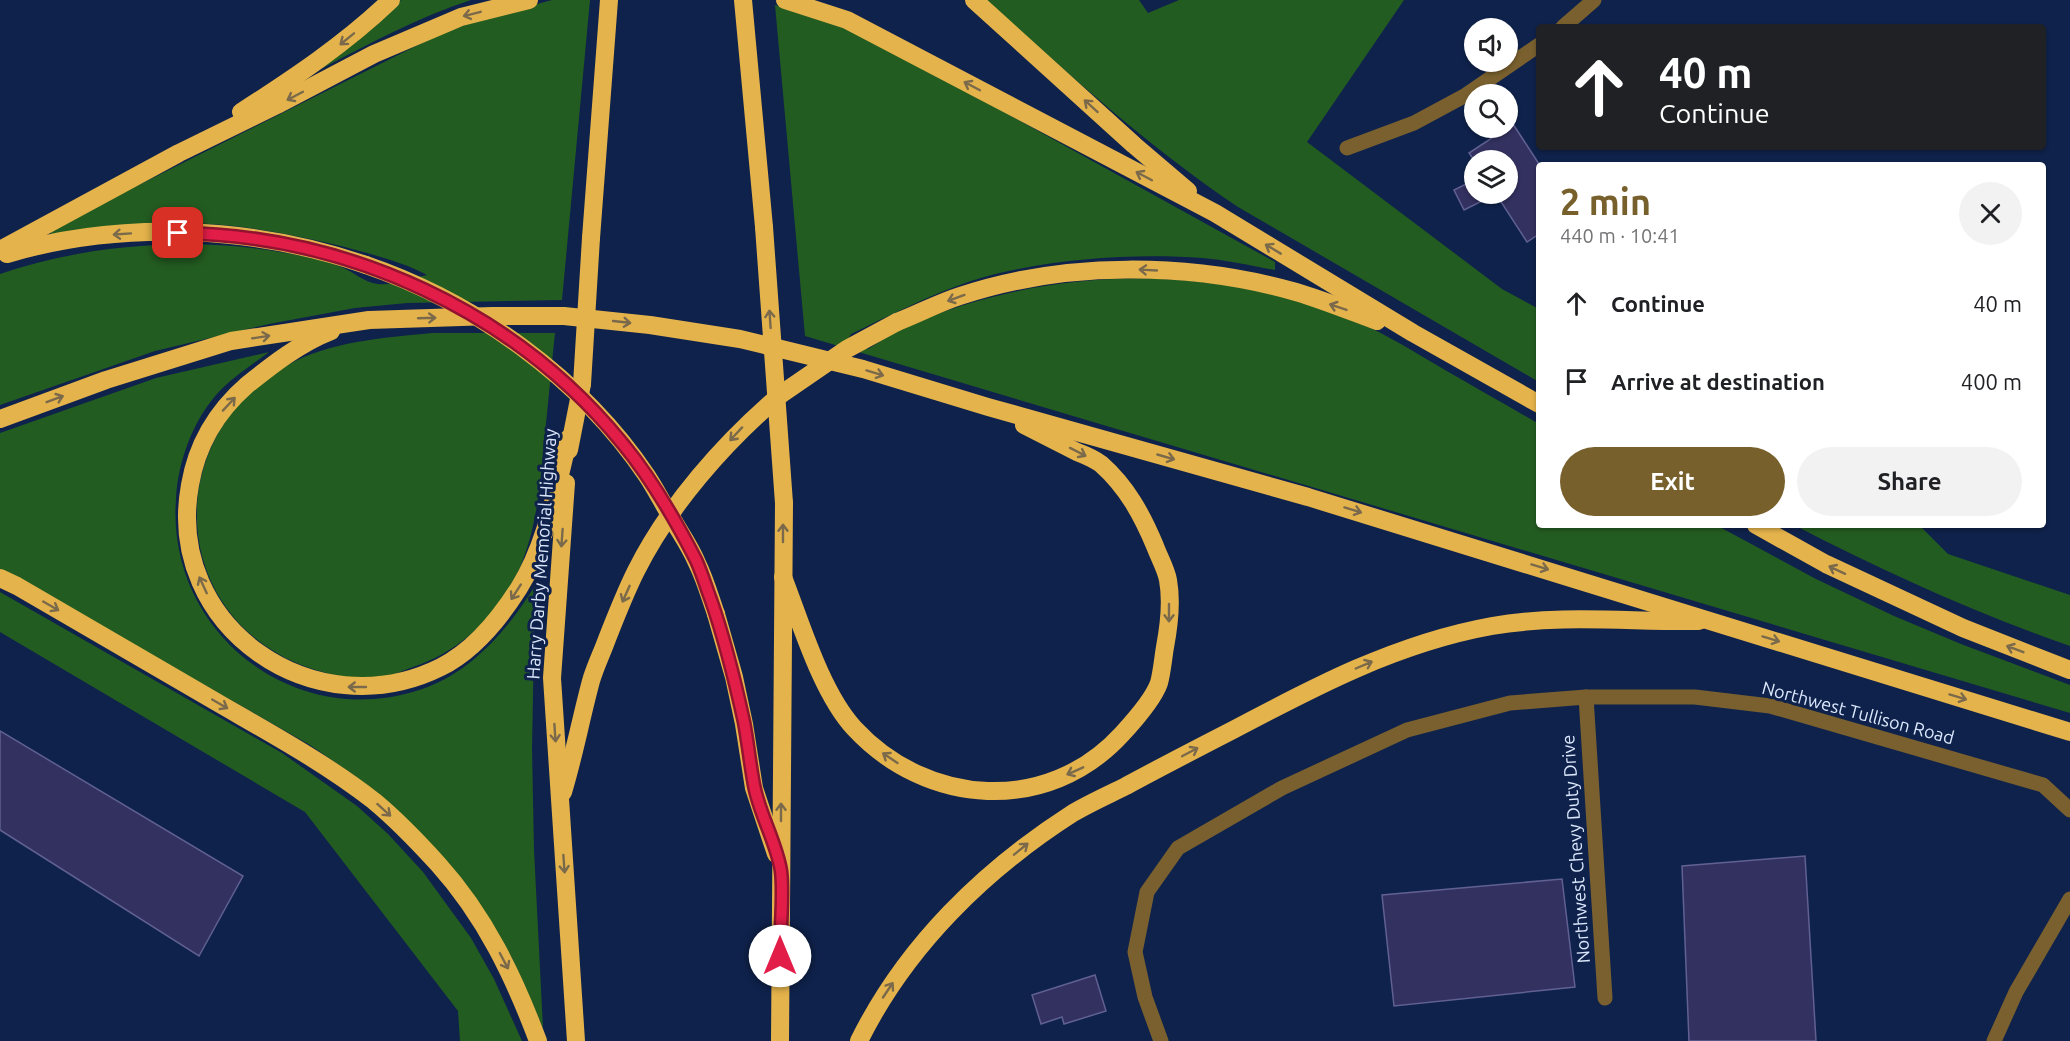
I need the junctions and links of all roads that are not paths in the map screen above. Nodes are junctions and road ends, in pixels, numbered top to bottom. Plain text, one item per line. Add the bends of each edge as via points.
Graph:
1 (391, 0) edge
2 (529, 0) edge
3 (609, 0) edge
4 (743, 0) edge
5 (785, 0) edge
6 (974, 0) edge
7 (1594, 0) edge
8 (1566, 24) edge
9 (1536, 47) edge
10 (1347, 148) dead end
11 (179, 153) junction
12 (1215, 213) junction
13 (0, 250) edge
14 (0, 257) edge
15 (369, 320) junction
16 (1413, 333) junction
17 (1536, 402) edge
18 (988, 407) junction
19 (0, 419) edge
20 (570, 438) junction
21 (1761, 528) edge
22 (783, 577) junction
23 (0, 578) edge
24 (1716, 621) junction
25 (2070, 670) edge
26 (1586, 697) junction
27 (2070, 732) edge
28 (560, 806) junction
29 (2070, 810) edge
30 (781, 870) junction
31 (2070, 899) edge
32 (1605, 998) dead end
33 (538, 1041) edge
34 (576, 1041) edge
35 (780, 1041) edge
36 (859, 1041) edge
37 (1161, 1041) edge
38 (1994, 1041) edge

1 -> 11 highway via 326,56
2 -> 11 highway via 461,17 374,54
3 - 20 highway, Harry Darby Memorial Highway, bridge via 582,384
22 -> 4 highway, bridge via 784,504
12 -> 5 highway via 847,20
12 -> 6 highway
7 - 8 street
9 - 10 street via 1466,95 1414,123
11 - 13 highway
16 -> 12 highway
30 -> 14 highway, bridge via 754,788 734,676 697,562 647,476 623,444 585,402 538,360 507,336 438,295 366,265 285,243 200,233 114,234
15 -> 18 highway via 564,316 650,325 740,339 863,369
19 -> 15 highway via 106,380 231,341
20 -> 15 highway via 546,529 533,562 505,609 457,658 420,677 375,687 324,683 279,667 246,644 224,621 199,579 188,532 192,472 216,417 255,379 327,333
16 - 17 highway
16 -> 28 highway, bridge via 1297,292 1236,278 1144,269 1079,271 960,296 897,322 847,349 780,395 746,425 695,481 636,569 592,680
18 -> 22 highway via 1099,463 1125,489 1142,516 1168,579 1170,620 1158,684 1136,719 1112,746 1082,769 1017,790 964,789 915,773 871,745 837,705
18 -> 24 highway via 1308,497
20 -> 28 highway, Harry Darby Memorial Highway via 552,678
25 -> 21 highway via 1963,628 1826,564
30 -> 22 highway
23 -> 33 highway via 309,756 375,802 425,850 462,894 510,971
24 -> 27 highway
36 -> 24 highway via 873,1012 902,970 943,920 1026,845 1076,812 1327,680 1413,646 1491,626 1567,618
26 - 29 street, Northwest Tullison Road via 1695,697 1770,706 2043,785
26 - 32 street, Northwest Chevy Duty Drive
26 - 37 street, Northwest Tullison Road via 1510,703 1407,730 1282,788 1178,848 1147,892 1135,952 1145,997
28 -> 34 highway, Harry Darby Memorial Highway
30 - 35 highway
31 - 38 street via 2016,992

